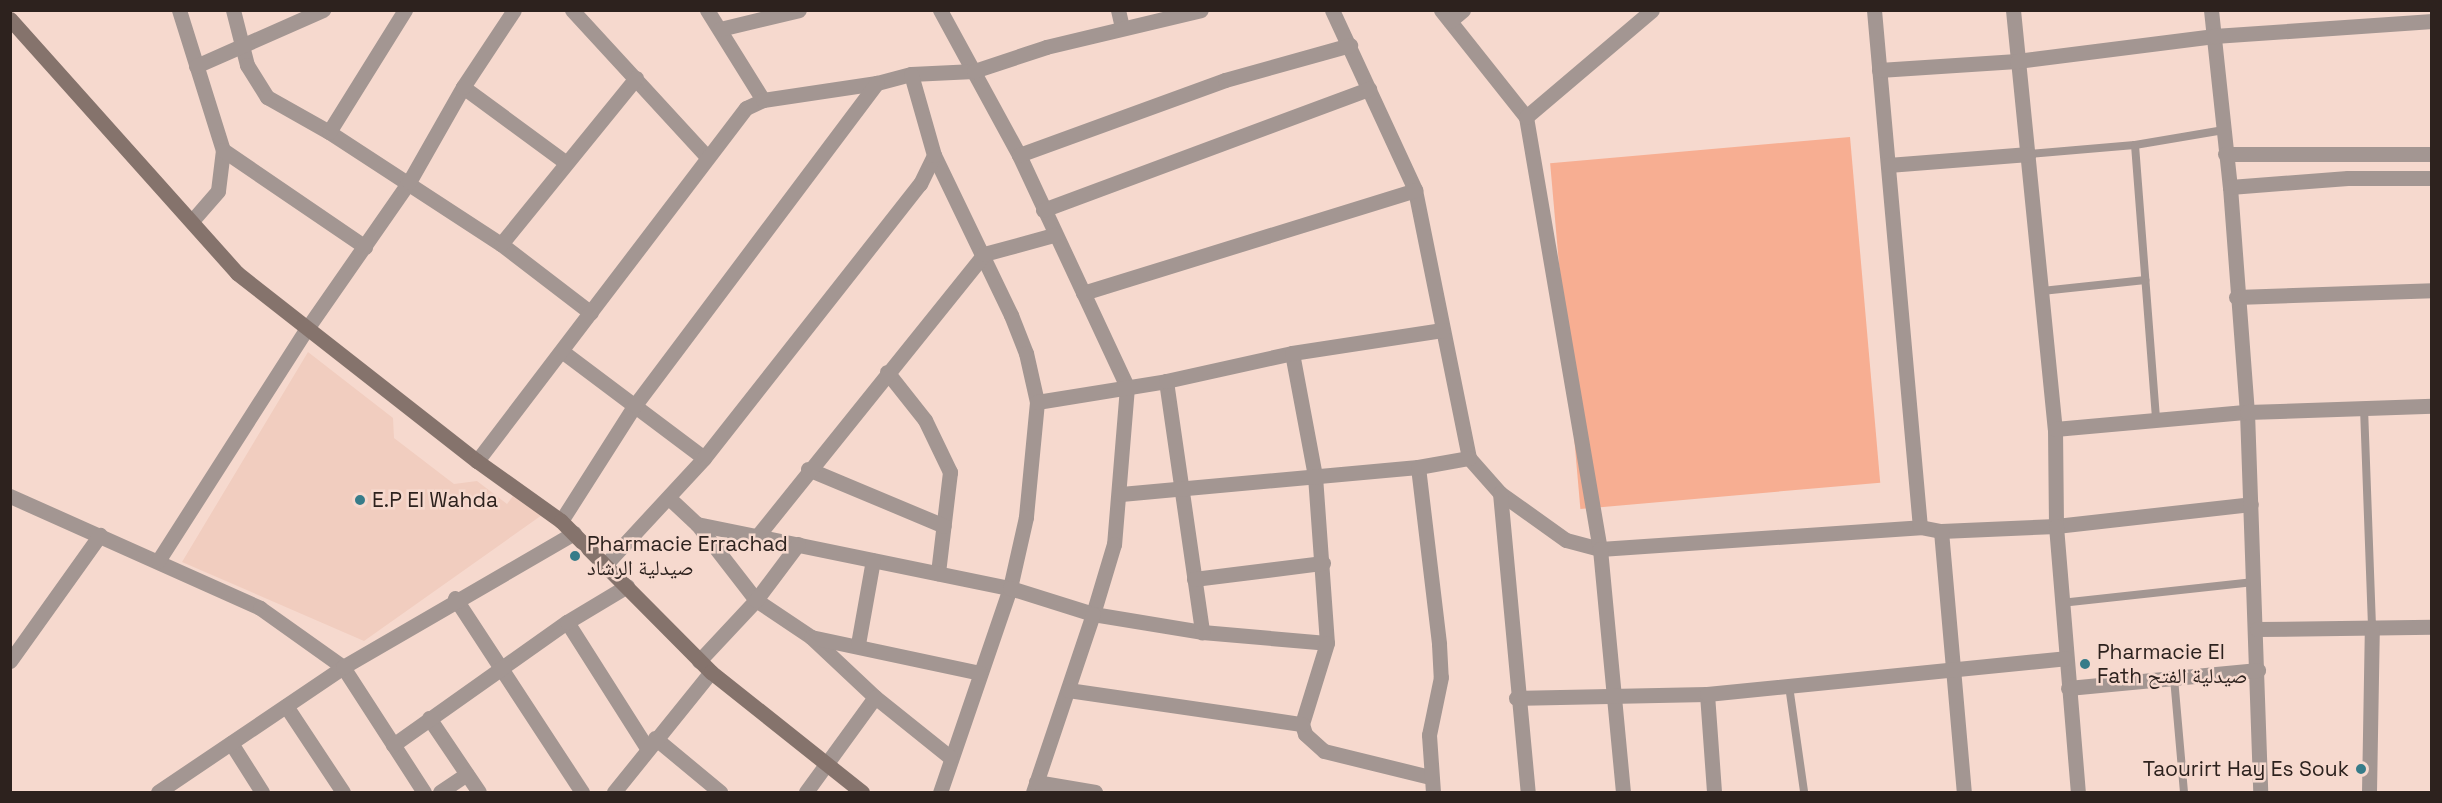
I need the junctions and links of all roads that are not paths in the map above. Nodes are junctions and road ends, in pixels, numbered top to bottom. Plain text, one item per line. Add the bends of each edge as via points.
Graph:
1 (179, 10) edge
2 (232, 10) edge
3 (323, 10) edge
4 (405, 10) edge
5 (513, 10) edge
6 (572, 10) edge
7 (707, 10) edge
8 (799, 10) edge
9 (1118, 10) edge
10 (1201, 10) edge
11 (1332, 10) edge
12 (1463, 10) edge
13 (1652, 10) edge
14 (1874, 10) edge
15 (2013, 10) edge
16 (2211, 10) edge
17 (944, 12) edge
18 (294, 15) edge
19 (1446, 16) edge
20 (10, 19) edge
21 (2432, 21) edge
22 (1122, 28) junction
23 (720, 29) junction
24 (2214, 36) junction
25 (1350, 45) junction
26 (241, 46) junction
27 (2017, 61) junction
28 (196, 66) junction
29 (1879, 70) junction
30 (974, 71) junction
31 (911, 74) junction
32 (636, 78) junction
33 (877, 83) junction
34 (463, 87) junction
35 (1369, 89) junction
36 (763, 100) junction
37 (1526, 117) junction
38 (2224, 130) junction
39 (329, 132) junction
40 (2135, 145) junction
41 (223, 150) junction
42 (2345, 153) junction
43 (2029, 154) junction
44 (2225, 154) junction
45 (2432, 154) edge
46 (934, 155) junction
47 (1019, 155) junction
48 (707, 157) junction
49 (565, 162) junction
50 (1888, 165) junction
51 (2432, 177) edge
52 (2348, 178) junction
53 (409, 182) junction
54 (2230, 187) junction
55 (1415, 190) junction
56 (1043, 210) junction
57 (193, 220) junction
58 (1054, 235) junction
59 (501, 244) junction
60 (365, 248) junction
61 (984, 254) junction
62 (2145, 280) junction
63 (2432, 290) edge
64 (2042, 291) junction
65 (1083, 292) junction
66 (2236, 297) junction
67 (591, 313) junction
68 (306, 330) junction
69 (1442, 330) junction
70 (562, 352) junction
71 (1292, 353) junction
72 (887, 372) junction
73 (1166, 381) junction
74 (1127, 387) junction
75 (1037, 402) junction
76 (635, 405) junction
77 (2432, 406) edge
78 (2364, 408) junction
79 (2247, 411) junction
80 (2156, 420) junction
81 (2055, 429) junction
82 (704, 458) junction
83 (1469, 459) junction
84 (477, 461) junction
85 (1418, 467) junction
86 (808, 469) junction
87 (1315, 476) junction
88 (1181, 490) junction
89 (1500, 493) junction
90 (1121, 494) junction
91 (10, 496) edge
92 (669, 498) junction
93 (2251, 504) junction
94 (561, 521) junction
95 (697, 524) junction
96 (944, 526) junction
97 (2056, 526) junction
98 (1920, 527) junction
99 (1941, 531) junction
100 (574, 533) junction
101 (759, 534) junction
102 (100, 535) junction
103 (798, 544) junction
104 (1600, 549) junction
105 (873, 560) junction
106 (158, 561) junction
107 (1323, 563) junction
108 (606, 564) junction
109 (938, 573) junction
110 (1194, 579) junction
111 (2255, 582) junction
112 (627, 586) junction
113 (1011, 588) junction
114 (455, 598) junction
115 (756, 600) junction
116 (2061, 603) junction
117 (1092, 614) junction
118 (567, 622) junction
119 (2372, 627) junction
120 (2432, 627) edge
121 (2257, 629) junction
122 (1202, 632) junction
123 (811, 637) junction
124 (1327, 643) junction
125 (858, 644) junction
126 (2065, 658) junction
127 (10, 661) edge
128 (699, 661) junction
129 (343, 667) junction
130 (1954, 668) junction
131 (501, 670) junction
132 (2258, 670) junction
133 (711, 672) junction
134 (980, 673) junction
135 (2174, 678) junction
136 (1789, 686) junction
137 (2068, 688) junction
138 (1068, 690) junction
139 (1707, 694) junction
140 (875, 697) junction
141 (1516, 698) junction
142 (1613, 698) junction
143 (286, 706) junction
144 (429, 718) junction
145 (1302, 724) junction
146 (231, 743) junction
147 (651, 743) junction
148 (393, 745) junction
149 (950, 757) junction
150 (826, 764) junction
151 (467, 774) junction
152 (1430, 777) junction
153 (1034, 787) edge
154 (165, 790) edge
155 (262, 792) edge
156 (343, 792) edge
157 (424, 792) edge
158 (440, 792) edge
159 (479, 792) edge
160 (582, 792) edge
161 (614, 792) edge
162 (720, 792) edge
163 (806, 792) edge
164 (862, 792) edge
165 (940, 792) edge
166 (1095, 792) edge
167 (1433, 792) edge
168 (1528, 792) edge
169 (1623, 792) edge
170 (1714, 792) edge
171 (1804, 792) edge
172 (1964, 792) edge
173 (2078, 792) edge
174 (2184, 792) edge
175 (2260, 792) edge
176 (2369, 792) edge

1 - 28 street
2 - 26 street
3 - 18 street
4 - 39 street
5 - 34 street
6 - 32 street
7 - 23 street
8 - 23 street
9 - 22 street
10 - 22 street
11 - 25 street
12 - 19 street
13 - 37 street
14 - 29 street
15 - 27 street
16 - 24 street
17 - 30 street
18 - 26 street
19 - 37 street
20 - 57 main road
21 - 24 street
22 - 30 street
23 - 36 street
24 - 27 street
24 - 38 street
25 - 35 street
25 - 47 street via 1225,80
26 - 28 street
26 - 39 street via 257,85 267,97
27 - 29 street
27 - 43 street
28 - 41 street
29 - 50 street
30 - 31 street
30 - 47 street
31 - 33 street
31 - 46 street
32 - 48 street
32 - 49 street
33 - 36 street
33 - 76 street
34 - 49 street
34 - 53 street
35 - 55 street
35 - 56 street
36 - 48 street via 746,108
37 - 104 street
38 - 40 lane
38 - 44 street
39 - 53 street
40 - 43 lane
40 - 62 lane
41 - 57 street via 218,191
41 - 60 street
42 - 44 street
42 - 45 street
42 - 52 street
43 - 50 street
43 - 64 street
44 - 54 street
46 - 61 street
46 - 82 street via 920,184
47 - 56 street
48 - 67 street
49 - 59 street
50 - 98 street
51 - 52 street
52 - 54 street
53 - 59 street
53 - 60 street
54 - 66 street
55 - 65 street
55 - 69 street
56 - 58 street
57 - 68 main road via 237,273
58 - 61 street
58 - 65 street
59 - 67 street
60 - 68 street
61 - 72 street
61 - 75 street via 1026,353
62 - 64 lane
62 - 80 lane
63 - 66 street
64 - 81 street
65 - 74 street
66 - 79 street
67 - 70 street
68 - 84 main road
68 - 106 street
69 - 71 street
69 - 83 street
70 - 76 street
70 - 84 street
71 - 73 street
71 - 87 street
72 - 86 street
72 - 96 street via 924,420 946,462 950,481
73 - 74 street
73 - 88 street
74 - 75 street
74 - 90 street
75 - 113 street via 1026,517
76 - 82 street
76 - 94 street
77 - 78 street
78 - 79 street
78 - 119 lane
79 - 80 street
79 - 93 street
80 - 81 street
81 - 97 street
82 - 92 street
83 - 85 street
83 - 89 street
84 - 94 main road
85 - 87 street
85 - 152 street via 1441,677 1429,735
86 - 96 street
86 - 101 street
87 - 88 street
87 - 107 street
88 - 90 street
88 - 110 street
89 - 104 street via 1566,540
89 - 141 street
90 - 117 street via 1114,544
91 - 102 street
92 - 95 street
92 - 108 street
93 - 97 street
93 - 111 street
94 - 100 main road
95 - 101 street
95 - 115 street
96 - 109 street
97 - 99 street
97 - 116 street
98 - 99 street
98 - 104 street
99 - 130 street
100 - 108 main road
100 - 114 street
101 - 103 street
102 - 106 street
102 - 127 street
103 - 105 street
103 - 115 street
104 - 142 street
105 - 109 street
105 - 125 street
106 - 129 street via 260,608
107 - 110 street
107 - 124 street
108 - 112 main road
109 - 113 street
110 - 122 street
111 - 116 lane
111 - 121 street
112 - 118 street
112 - 128 main road
113 - 117 street
113 - 134 street
114 - 129 street
114 - 131 street
115 - 123 street
115 - 128 street
116 - 126 street
117 - 122 street
117 - 138 street
118 - 131 street
118 - 147 street
119 - 120 street
119 - 121 street
119 - 176 street
121 - 132 street
122 - 124 street
123 - 125 street
123 - 140 street
124 - 145 street
125 - 134 street
126 - 130 street
126 - 137 street
128 - 133 main road
129 - 143 street
129 - 148 street
130 - 136 street
130 - 172 street
131 - 144 street
131 - 160 street
132 - 135 street
132 - 175 street
133 - 147 street
133 - 150 main road
134 - 149 street
135 - 137 street
135 - 174 lane
136 - 139 street
136 - 171 lane
137 - 173 street
138 - 145 street
138 - 153 street
139 - 142 street
139 - 170 street
140 - 149 street
140 - 150 street
141 - 142 street
141 - 168 street
142 - 169 street
143 - 146 street
143 - 156 street
144 - 148 street
144 - 151 street
145 - 152 street via 1305,734 1324,751
146 - 154 street
146 - 155 street
147 - 161 street
147 - 162 street
148 - 157 street
149 - 165 street
150 - 163 street
150 - 164 main road
151 - 158 street
151 - 159 street
152 - 167 street
153 - 166 street

